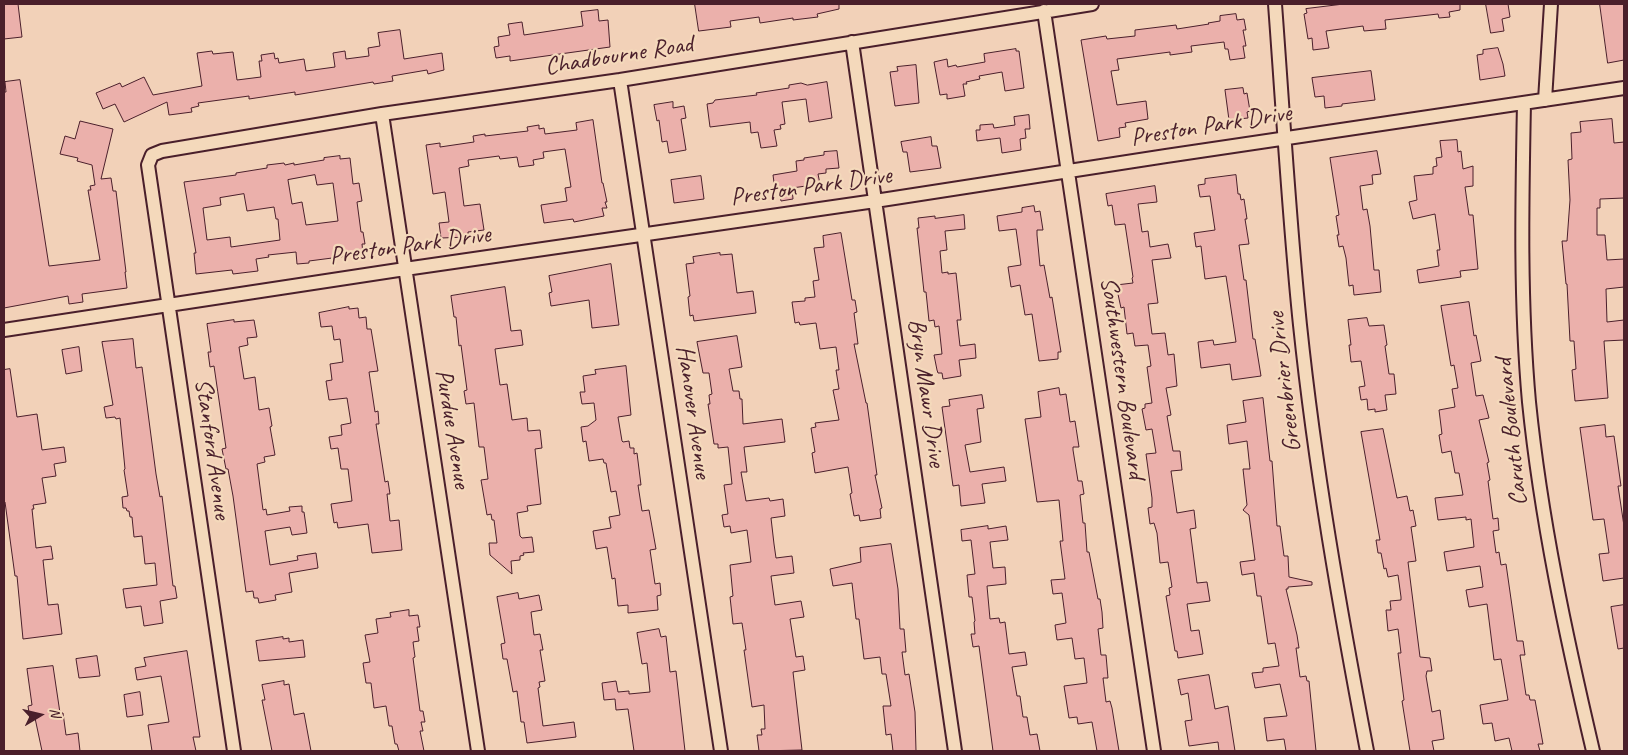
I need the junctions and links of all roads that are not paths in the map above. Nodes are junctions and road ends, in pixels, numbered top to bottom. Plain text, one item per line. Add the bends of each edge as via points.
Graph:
1 (1092, 4) edge
2 (1275, 4) edge
3 (1551, 4) edge
4 (1044, 11) junction
5 (852, 42) junction
6 (620, 80) junction
7 (1624, 88) edge
8 (1545, 100) junction
9 (1524, 103) junction
10 (382, 114) junction
11 (1285, 138) junction
12 (152, 155) joint
13 (1068, 170) junction
14 (875, 201) junction
15 (644, 234) junction
16 (406, 269) junction
17 (168, 305) junction
18 (4, 330) edge
19 (234, 751) edge
20 (478, 751) edge
21 (721, 751) edge
22 (955, 751) edge
23 (1154, 751) edge
24 (1367, 751) edge
25 (1593, 751) edge

1 - 4 street, Chadbourne Road
2 - 11 street, Greenbrier Drive
3 - 8 street
4 - 5 street, Chadbourne Road
4 - 13 street, Southwestern Boulevard
5 - 6 street, Chadbourne Road
5 - 14 street, Bryn Mawr Drive
6 - 10 street, Chadbourne Road
6 - 15 street, Hanover Avenue
7 - 8 street, Preston Park Drive
8 - 9 street, Preston Park Drive
9 - 11 street, Preston Park Drive
9 - 25 street, Caruth Boulevard via 1523,317 1529,401 1541,501
10 - 12 street, Chadbourne Road
10 - 16 street, Purdue Avenue
11 - 13 street, Preston Park Drive
11 - 24 street, Greenbrier Drive via 1307,388 1325,516
12 - 17 street, Stanford Avenue via 148,165
13 - 14 street, Preston Park Drive
13 - 23 street, Southwestern Boulevard
14 - 15 street, Preston Park Drive
14 - 22 street, Bryn Mawr Drive
15 - 16 street, Preston Park Drive
15 - 21 street, Hanover Avenue
16 - 17 street, Preston Park Drive
16 - 20 street, Purdue Avenue
17 - 18 street, Preston Park Drive
17 - 19 street, Stanford Avenue

